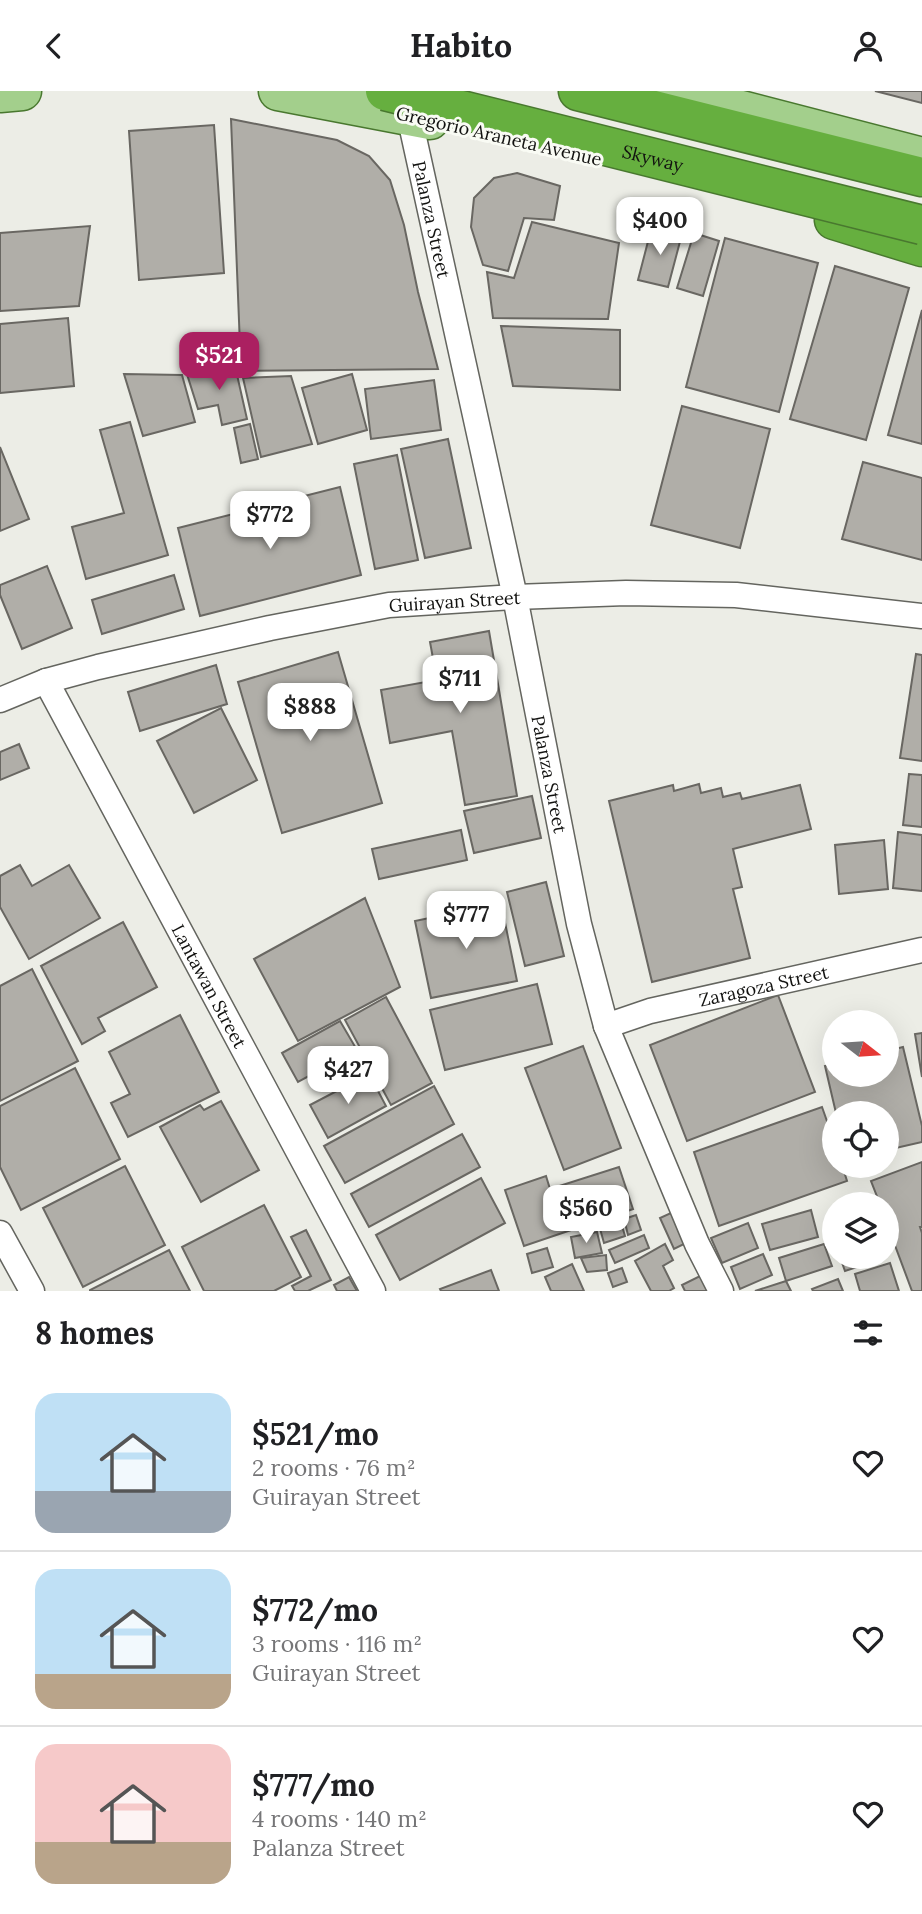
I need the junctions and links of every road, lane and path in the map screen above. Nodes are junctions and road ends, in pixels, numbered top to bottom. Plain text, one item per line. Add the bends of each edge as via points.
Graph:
1 (22, 91) edge
2 (278, 91) edge
3 (578, 91) edge
4 (668, 91) edge
5 (0, 93) edge
6 (397, 103) edge
7 (922, 157) edge
8 (922, 177) edge
9 (765, 199) junction
10 (922, 225) edge
11 (922, 238) edge
12 (922, 247) edge
13 (515, 597) junction
14 (922, 616) edge
15 (46, 681) junction
16 (0, 700) edge
17 (922, 950) edge
18 (606, 1026) junction
19 (0, 1233) edge
20 (32, 1291) edge
21 (373, 1291) edge
22 (721, 1291) edge

1 - 5 main road
2 - 6 main road, Gregorio Araneta Avenue
3 - 8 highway
4 - 7 main road
6 - 9 main road, Gregorio Araneta Avenue
6 - 10 highway, Skyway, bridge
6 - 13 street, Palanza Street
9 - 11 main road, Gregorio Araneta Avenue
9 - 12 highway
13 - 14 street, Guirayan Street via 736,595
13 - 15 street, Guirayan Street via 388,605
13 - 18 street, Palanza Street via 579,924
15 - 16 street, Guirayan Street
15 - 21 street, Lantawan Street
17 - 18 street, Zaragoza Street via 650,1011
18 - 22 street, Palanza Street
19 - 20 street

